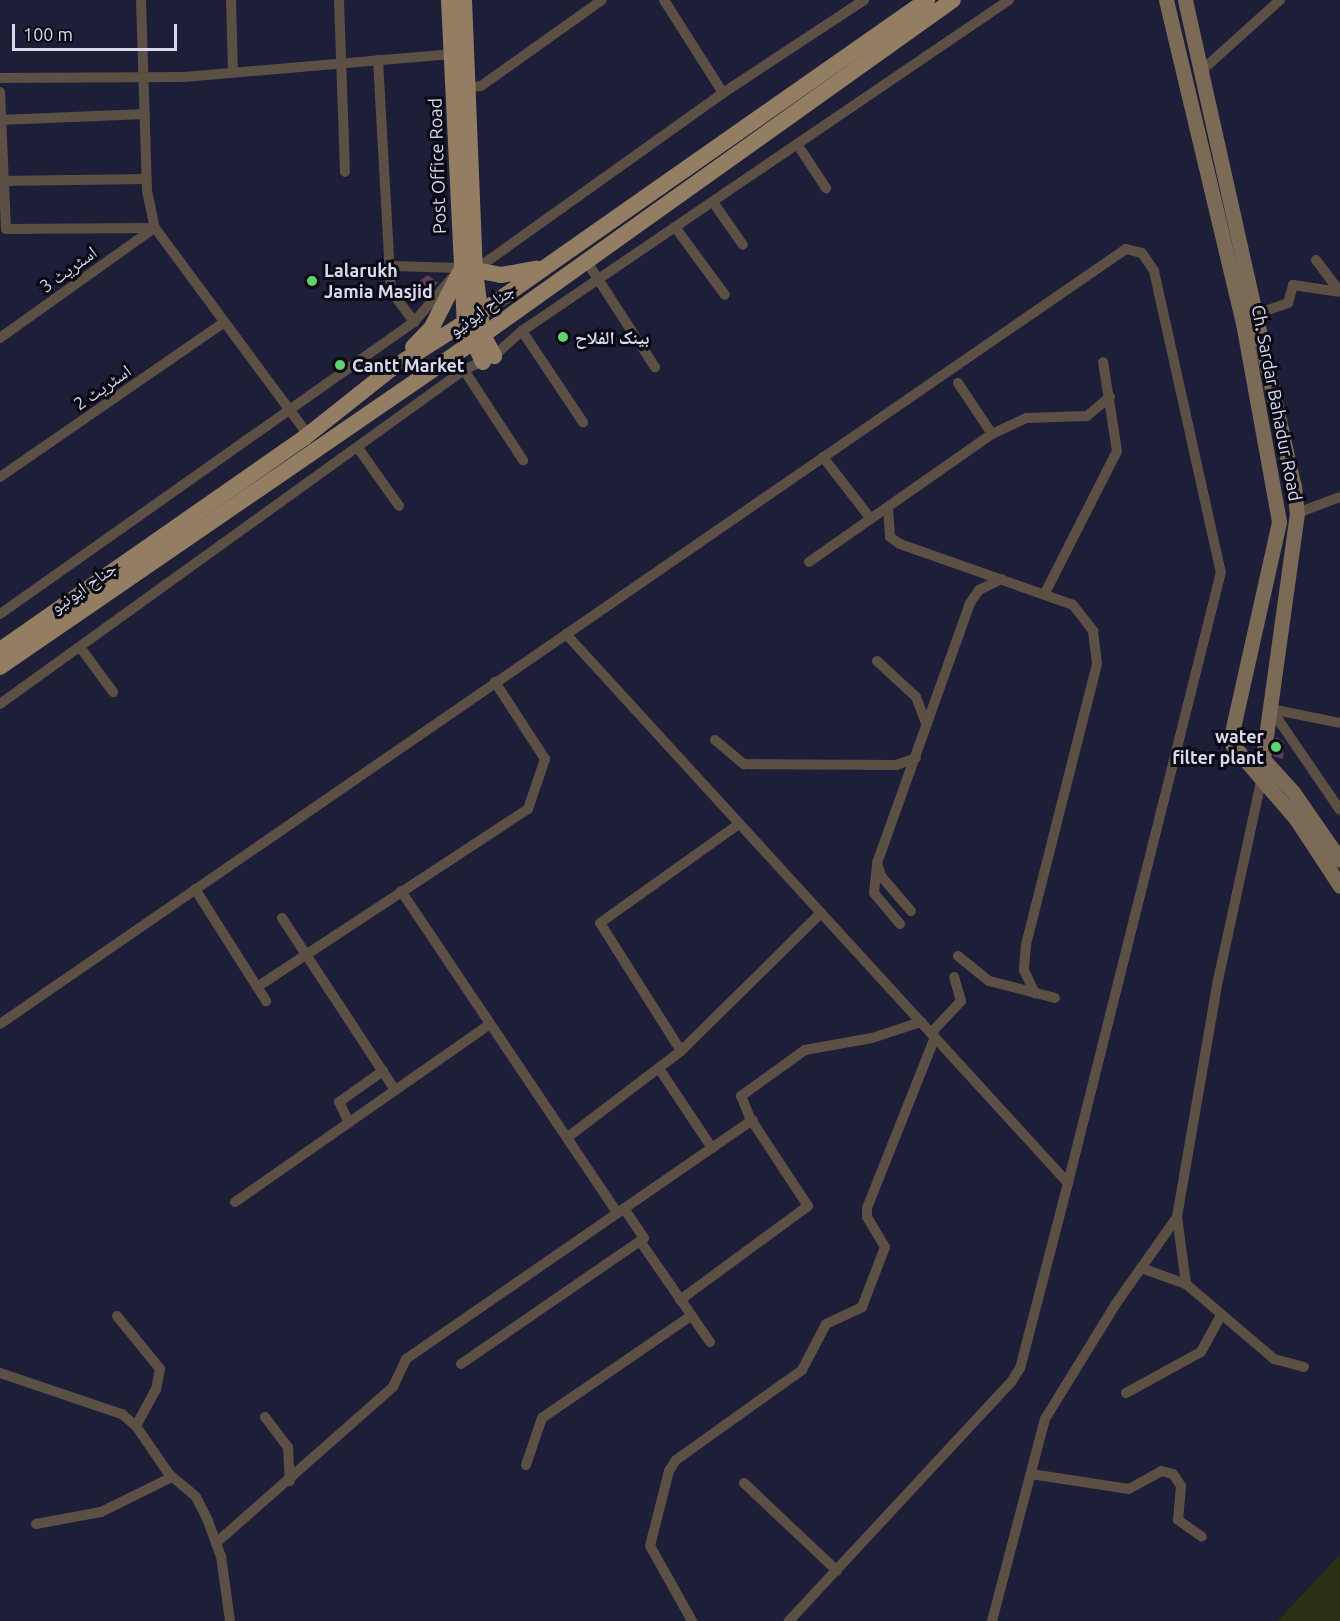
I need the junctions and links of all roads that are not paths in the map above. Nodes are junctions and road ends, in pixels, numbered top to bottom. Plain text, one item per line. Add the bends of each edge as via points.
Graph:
1 (141, 0) edge
2 (231, 0) edge
3 (339, 0) edge
4 (449, 0) edge
5 (464, 0) edge
6 (602, 0) edge
7 (664, 0) edge
8 (864, 0) edge
9 (927, 0) edge
10 (952, 0) edge
11 (1009, 0) edge
12 (1166, 0) edge
13 (1185, 0) edge
14 (1280, 0) edge
15 (451, 54) junction
16 (378, 60) junction
17 (341, 64) junction
18 (233, 72) junction
19 (1200, 72) junction
20 (0, 78) edge
21 (144, 78) junction
22 (460, 89) junction
23 (1196, 90) junction
24 (0, 92) edge
25 (723, 93) junction
26 (145, 114) junction
27 (1, 120) edge
28 (797, 144) junction
29 (345, 172) dead end
30 (146, 179) junction
31 (2, 181) edge
32 (826, 188) dead end
33 (713, 202) junction
34 (675, 227) junction
35 (155, 228) junction
36 (743, 245) dead end
37 (585, 259) junction
38 (1316, 260) dead end
39 (390, 266) junction
40 (468, 269) junction
41 (538, 269) junction
42 (597, 280) junction
43 (1339, 292) edge
44 (725, 295) dead end
45 (518, 308) junction
46 (480, 313) junction
47 (1256, 314) junction
48 (414, 322) junction
49 (465, 323) junction
50 (222, 324) junction
51 (522, 332) junction
52 (0, 338) edge
53 (477, 338) junction
54 (507, 343) junction
55 (489, 359) junction
56 (1103, 362) dead end
57 (436, 364) junction
58 (655, 367) dead end
59 (391, 369) junction
60 (464, 370) junction
61 (449, 382) junction
62 (958, 383) dead end
63 (1110, 397) junction
64 (290, 410) junction
65 (583, 423) dead end
66 (992, 434) junction
67 (308, 435) junction
68 (358, 448) junction
69 (823, 457) junction
70 (523, 460) dead end
71 (0, 477) edge
72 (1340, 496) edge
73 (399, 506) dead end
74 (888, 507) junction
75 (1297, 513) junction
76 (871, 519) junction
77 (809, 562) dead end
78 (1002, 579) junction
79 (1045, 593) junction
80 (0, 614) edge
81 (566, 634) junction
82 (80, 647) junction
83 (0, 650) edge
84 (877, 661) dead end
85 (0, 668) edge
86 (495, 682) junction
87 (113, 692) dead end
88 (0, 704) edge
89 (1273, 710) junction
90 (1340, 723) edge
91 (928, 726) junction
92 (714, 740) dead end
93 (916, 758) junction
94 (1263, 759) junction
95 (1262, 781) junction
96 (1340, 810) edge
97 (739, 824) junction
98 (1340, 860) edge
99 (877, 863) junction
100 (1340, 886) edge
101 (195, 889) junction
102 (401, 891) junction
103 (911, 911) dead end
104 (821, 913) junction
105 (282, 918) dead end
106 (900, 924) dead end
107 (307, 952) junction
108 (958, 956) dead end
109 (954, 977) dead end
110 (257, 987) junction
111 (1035, 994) junction
112 (1055, 998) dead end
113 (266, 1001) dead end
114 (921, 1022) junction
115 (0, 1024) edge
116 (489, 1025) junction
117 (933, 1036) junction
118 (681, 1051) junction
119 (660, 1070) junction
120 (384, 1071) junction
121 (395, 1090) junction
122 (752, 1120) junction
123 (349, 1123) junction
124 (567, 1137) junction
125 (712, 1148) junction
126 (1068, 1184) junction
127 (235, 1202) dead end
128 (621, 1211) junction
129 (1177, 1217) junction
130 (640, 1241) junction
131 (1141, 1268) junction
132 (1186, 1284) junction
133 (680, 1300) junction
134 (1221, 1315) junction
135 (117, 1316) dead end
136 (691, 1316) junction
137 (710, 1342) dead end
138 (461, 1364) dead end
139 (1304, 1367) dead end
140 (0, 1373) edge
141 (1126, 1393) dead end
142 (265, 1418) dead end
143 (136, 1425) junction
144 (526, 1465) dead end
145 (1031, 1474) junction
146 (172, 1477) junction
147 (290, 1481) junction
148 (744, 1483) dead end
149 (36, 1524) dead end
150 (1202, 1537) dead end
151 (216, 1543) junction
152 (837, 1571) junction
153 (230, 1621) edge
154 (692, 1621) edge
155 (789, 1621) edge
156 (992, 1621) edge

1 - 21 street
2 - 18 street
3 - 17 street
4 - 15 main road, Post Office Road
5 - 22 main road, Post Office Road
6 - 22 street via 481,86
7 - 25 street
8 - 25 street
9 - 41 main road, جناح ایونیو
10 - 37 main road, جناح ایونیو
11 - 28 street
12 - 23 main road, Ch. Sardar Bahadur Road
13 - 19 main road, Ch. Sardar Bahadur Road
14 - 19 street
15 - 16 street
15 - 22 main road, Post Office Road
16 - 17 street
16 - 39 street
17 - 18 street
17 - 29 street
18 - 21 street
19 - 23 main road, Ch. Sardar Bahadur Road
20 - 21 street
21 - 26 street
22 - 40 main road, Post Office Road
23 - 47 main road, Ch. Sardar Bahadur Road
23 - 95 main road, Ch. Sardar Bahadur Road via 1279,522 1230,742
24 - 27 street
25 - 40 street
26 - 27 street
26 - 30 street
27 - 31 street
28 - 32 street
28 - 33 street
30 - 31 street
30 - 35 street
31 - 35 street via 6,229
33 - 34 street
33 - 36 street
34 - 42 street
34 - 44 street
35 - 50 street
35 - 52 street, اسٹریٹ 3
37 - 42 street
37 - 45 main road, جناح ایونیو
38 - 43 street
39 - 40 street
39 - 48 street via 391,291
40 - 41 main road via 501,275
40 - 46 main road, Post Office Road
40 - 48 street
40 - 49 main road, Post Office Road
40 - 59 main road via 432,327
41 - 46 main road, جناح ایونیو
42 - 51 street
42 - 58 street
43 - 47 street via 1293,285 1288,303
45 - 53 main road, جناح ایونیو
45 - 54 street
46 - 49 main road, جناح ایونیو
46 - 53 main road, Post Office Road
47 - 75 main road, Ch. Sardar Bahadur Road via 1277,398
48 - 64 street
49 - 53 main road, Post Office Road
49 - 59 main road, جناح ایونیو
50 - 64 street
50 - 71 street, اسٹریٹ 2
51 - 54 street
51 - 65 street
53 - 55 main road, Post Office Road
53 - 57 main road, جناح ایونیو
54 - 55 street
55 - 60 street
56 - 63 street
57 - 61 street
57 - 85 main road, جناح ایونیو
59 - 67 main road, جناح ایونیو
60 - 61 street
60 - 70 street
61 - 68 street
62 - 66 street
63 - 66 street via 1087,416 1026,418
63 - 79 street via 1117,451
64 - 67 street
64 - 80 street
66 - 74 street
67 - 83 main road, جناح ایونیو
68 - 73 street
68 - 82 street
69 - 76 street
69 - 81 street
69 - 126 street via 1126,249 1142,253 1154,271 1221,572
72 - 75 street
74 - 76 street
74 - 78 street via 890,537 900,544
75 - 89 main road, Ch. Sardar Bahadur Road
76 - 77 street
78 - 79 street
78 - 91 street via 979,590 970,603
79 - 111 street via 1073,605 1084,615 1094,631 1097,664 1026,945 1024,970
81 - 86 street
81 - 97 street
82 - 87 street
82 - 88 street
84 - 91 street via 916,697
86 - 101 street
86 - 102 street via 545,759 528,809
89 - 90 street
89 - 94 main road, Ch. Sardar Bahadur Road
89 - 96 street
91 - 93 street
92 - 93 street via 744,764 896,765
93 - 99 street
94 - 95 main road, Ch. Sardar Bahadur Road
94 - 98 main road via 1293,792
95 - 100 main road, Ch. Sardar Bahadur Road via 1296,819
95 - 129 street via 1217,985
97 - 104 street
97 - 118 street via 600,923
99 - 103 street via 881,876
99 - 106 street via 874,893
101 - 110 street
101 - 115 street
102 - 107 street
102 - 116 street
104 - 114 street
104 - 118 street
105 - 107 street
107 - 110 street
107 - 120 street
108 - 111 street via 989,981
109 - 117 street via 961,1001
110 - 113 street
111 - 112 street
114 - 117 street
114 - 122 street via 872,1038 805,1050 741,1096
116 - 121 street
116 - 124 street
117 - 126 street
117 - 154 street via 867,1208 867,1217 885,1247 862,1307 826,1324 802,1370 676,1460 669,1471 650,1546
118 - 119 street
119 - 124 street
119 - 125 street
120 - 121 street
120 - 123 street via 339,1102
121 - 123 street
122 - 125 street
122 - 133 street via 806,1210
123 - 127 street
124 - 128 street
125 - 128 street
126 - 152 street via 1016,1374
128 - 130 street via 644,1235
128 - 147 street via 406,1359 393,1387
129 - 131 street
129 - 132 street
130 - 133 street
130 - 138 street
131 - 132 street
131 - 145 street via 1045,1419
132 - 134 street
133 - 136 street
134 - 139 street via 1274,1359
134 - 141 street via 1201,1352
135 - 143 street via 160,1369 156,1389
136 - 137 street
136 - 144 street via 542,1418
140 - 143 street via 122,1414
142 - 147 street via 288,1447
143 - 146 street
145 - 150 street via 1129,1489 1161,1471 1173,1474 1181,1486 1178,1520
145 - 156 street
146 - 149 street via 101,1512
146 - 151 street via 196,1497
147 - 151 street
148 - 152 street
151 - 153 street
152 - 155 street

